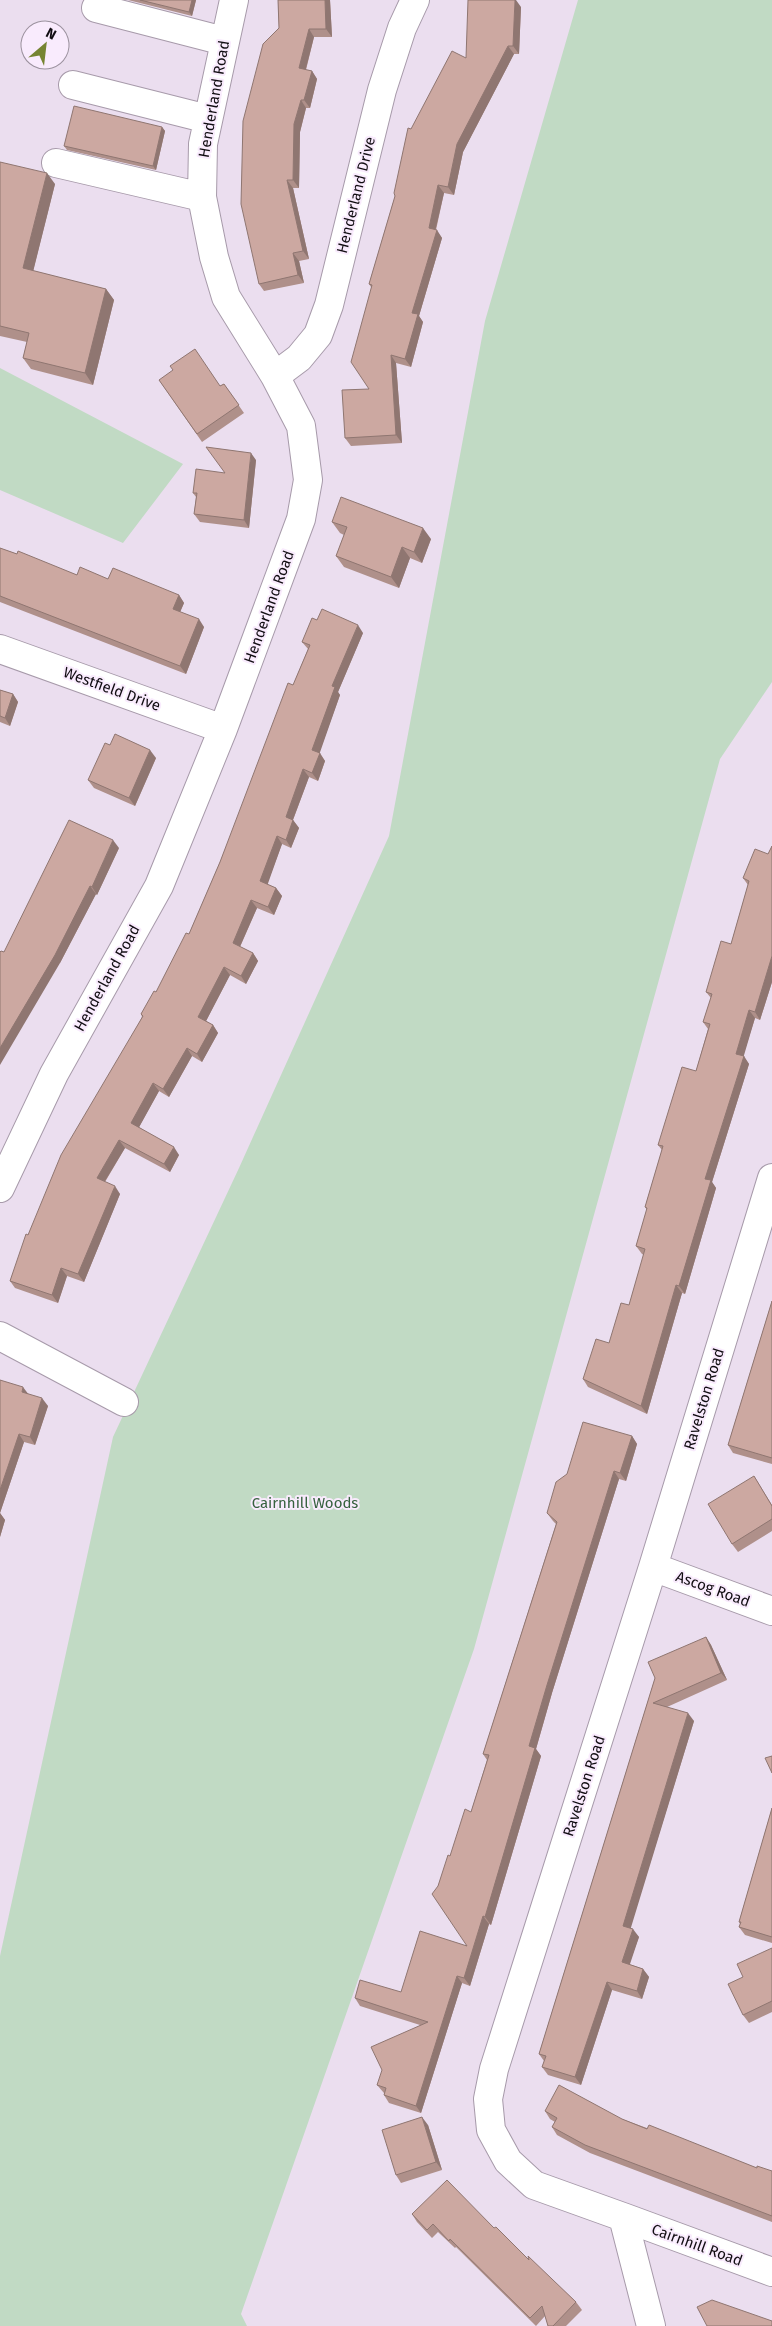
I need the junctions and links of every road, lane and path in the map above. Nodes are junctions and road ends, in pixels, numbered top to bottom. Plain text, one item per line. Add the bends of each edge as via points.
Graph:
1 (234, 0) edge
2 (415, 0) edge
3 (96, 8) dead end
4 (224, 41) junction
5 (73, 85) dead end
6 (208, 119) junction
7 (56, 163) dead end
8 (202, 197) junction
9 (275, 376) junction
10 (0, 650) edge
11 (224, 729) junction
12 (772, 1178) edge
13 (0, 1188) edge
14 (0, 1336) edge
15 (124, 1402) dead end
16 (653, 1567) junction
17 (772, 1611) edge
18 (623, 2217) junction
19 (772, 2272) edge
20 (651, 2326) edge

1 - 4 street, Henderland Road
2 - 9 street, Henderland Drive via 402,28 382,90 329,305 318,335 299,358
3 - 4 street
4 - 6 street, Henderland Road
5 - 6 street
6 - 8 street, Henderland Road via 203,144
7 - 8 street
8 - 9 street, Henderland Road via 226,297
9 - 11 street, Henderland Road via 301,426 308,480 301,519
10 - 11 street, Westfield Drive
11 - 13 street, Henderland Road via 159,886 54,1074
12 - 16 street, Ravelston Road
14 - 15 street
16 - 17 street, Ascog Road
16 - 18 street, Ravelston Road via 494,2070 488,2099 491,2130 495,2138 508,2161 534,2185
18 - 19 street, Cairnhill Road
18 - 20 street

